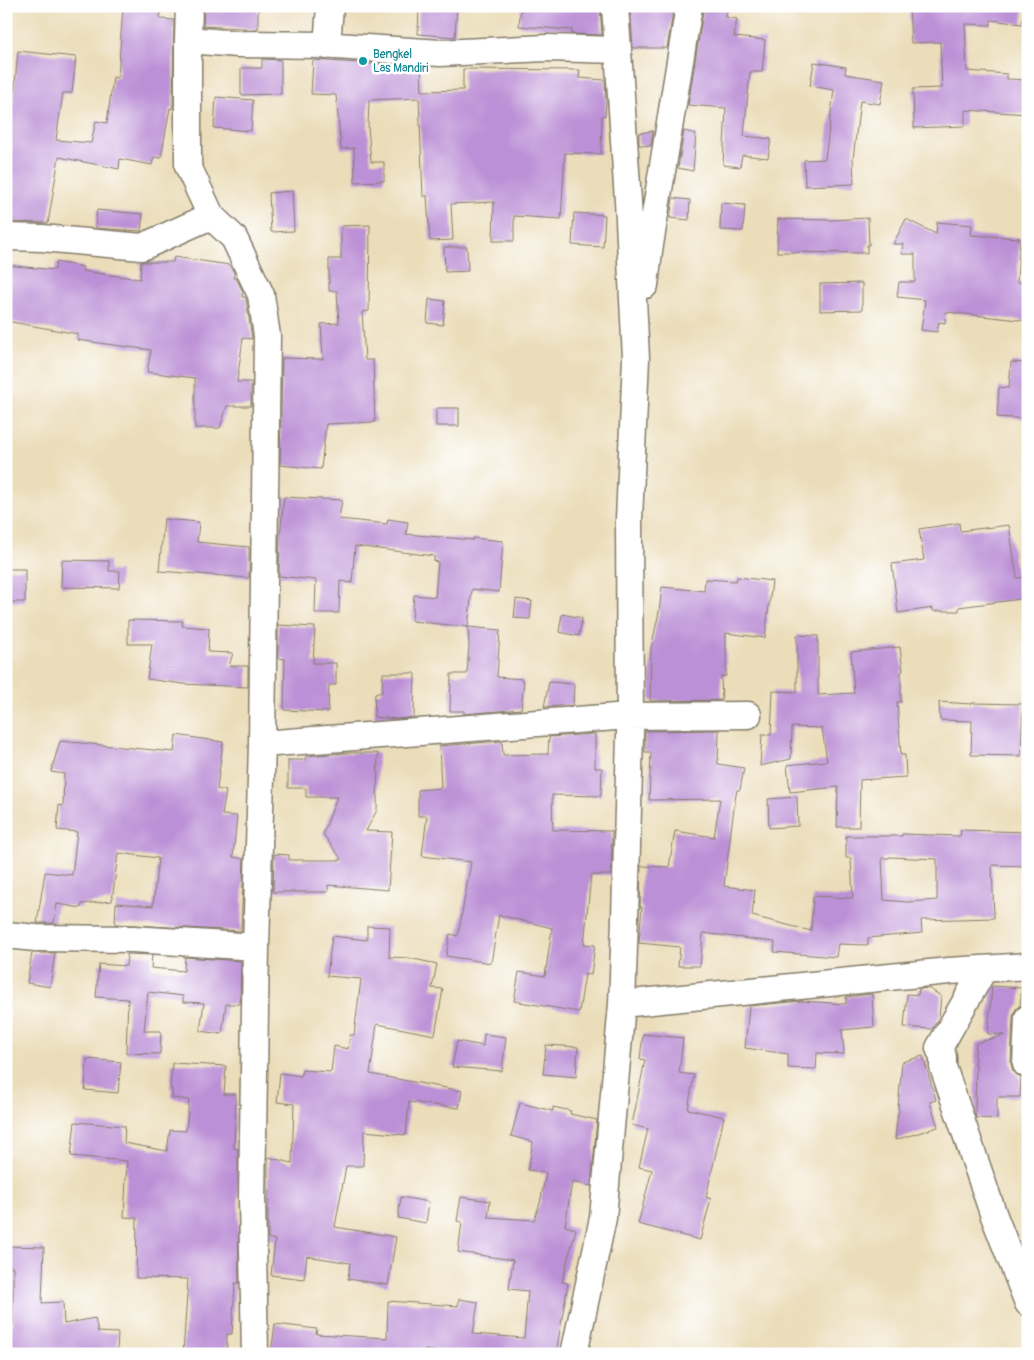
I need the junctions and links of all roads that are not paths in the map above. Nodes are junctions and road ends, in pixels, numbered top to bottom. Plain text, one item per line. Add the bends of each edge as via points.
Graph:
1 (189, 6) edge
2 (330, 6) edge
3 (615, 6) edge
4 (690, 6) edge
5 (188, 40) junction
6 (327, 46) junction
7 (618, 50) junction
8 (211, 216) junction
9 (6, 237) edge
10 (636, 358) junction
11 (748, 715) dead end
12 (630, 716) junction
13 (262, 744) junction
14 (6, 935) edge
15 (256, 947) junction
16 (1028, 966) edge
17 (984, 969) junction
18 (622, 1004) junction
19 (1028, 1018) edge
20 (1026, 1064) dead end
21 (1028, 1303) edge
22 (255, 1354) edge
23 (574, 1354) edge

1 - 5 street
2 - 6 street
3 - 7 street
4 - 10 street via 649,251
5 - 6 street
5 - 8 street via 188,166
6 - 7 street via 440,53 546,48
7 - 10 street
8 - 9 street via 142,247
8 - 13 street via 234,238 261,296 267,336
10 - 12 street via 629,520
11 - 12 street
12 - 13 street
12 - 18 street
13 - 15 street
14 - 15 street
15 - 22 street via 252,1198
16 - 17 street
17 - 18 street
17 - 21 street via 939,1048 994,1216
18 - 23 street via 603,1218
19 - 20 street

